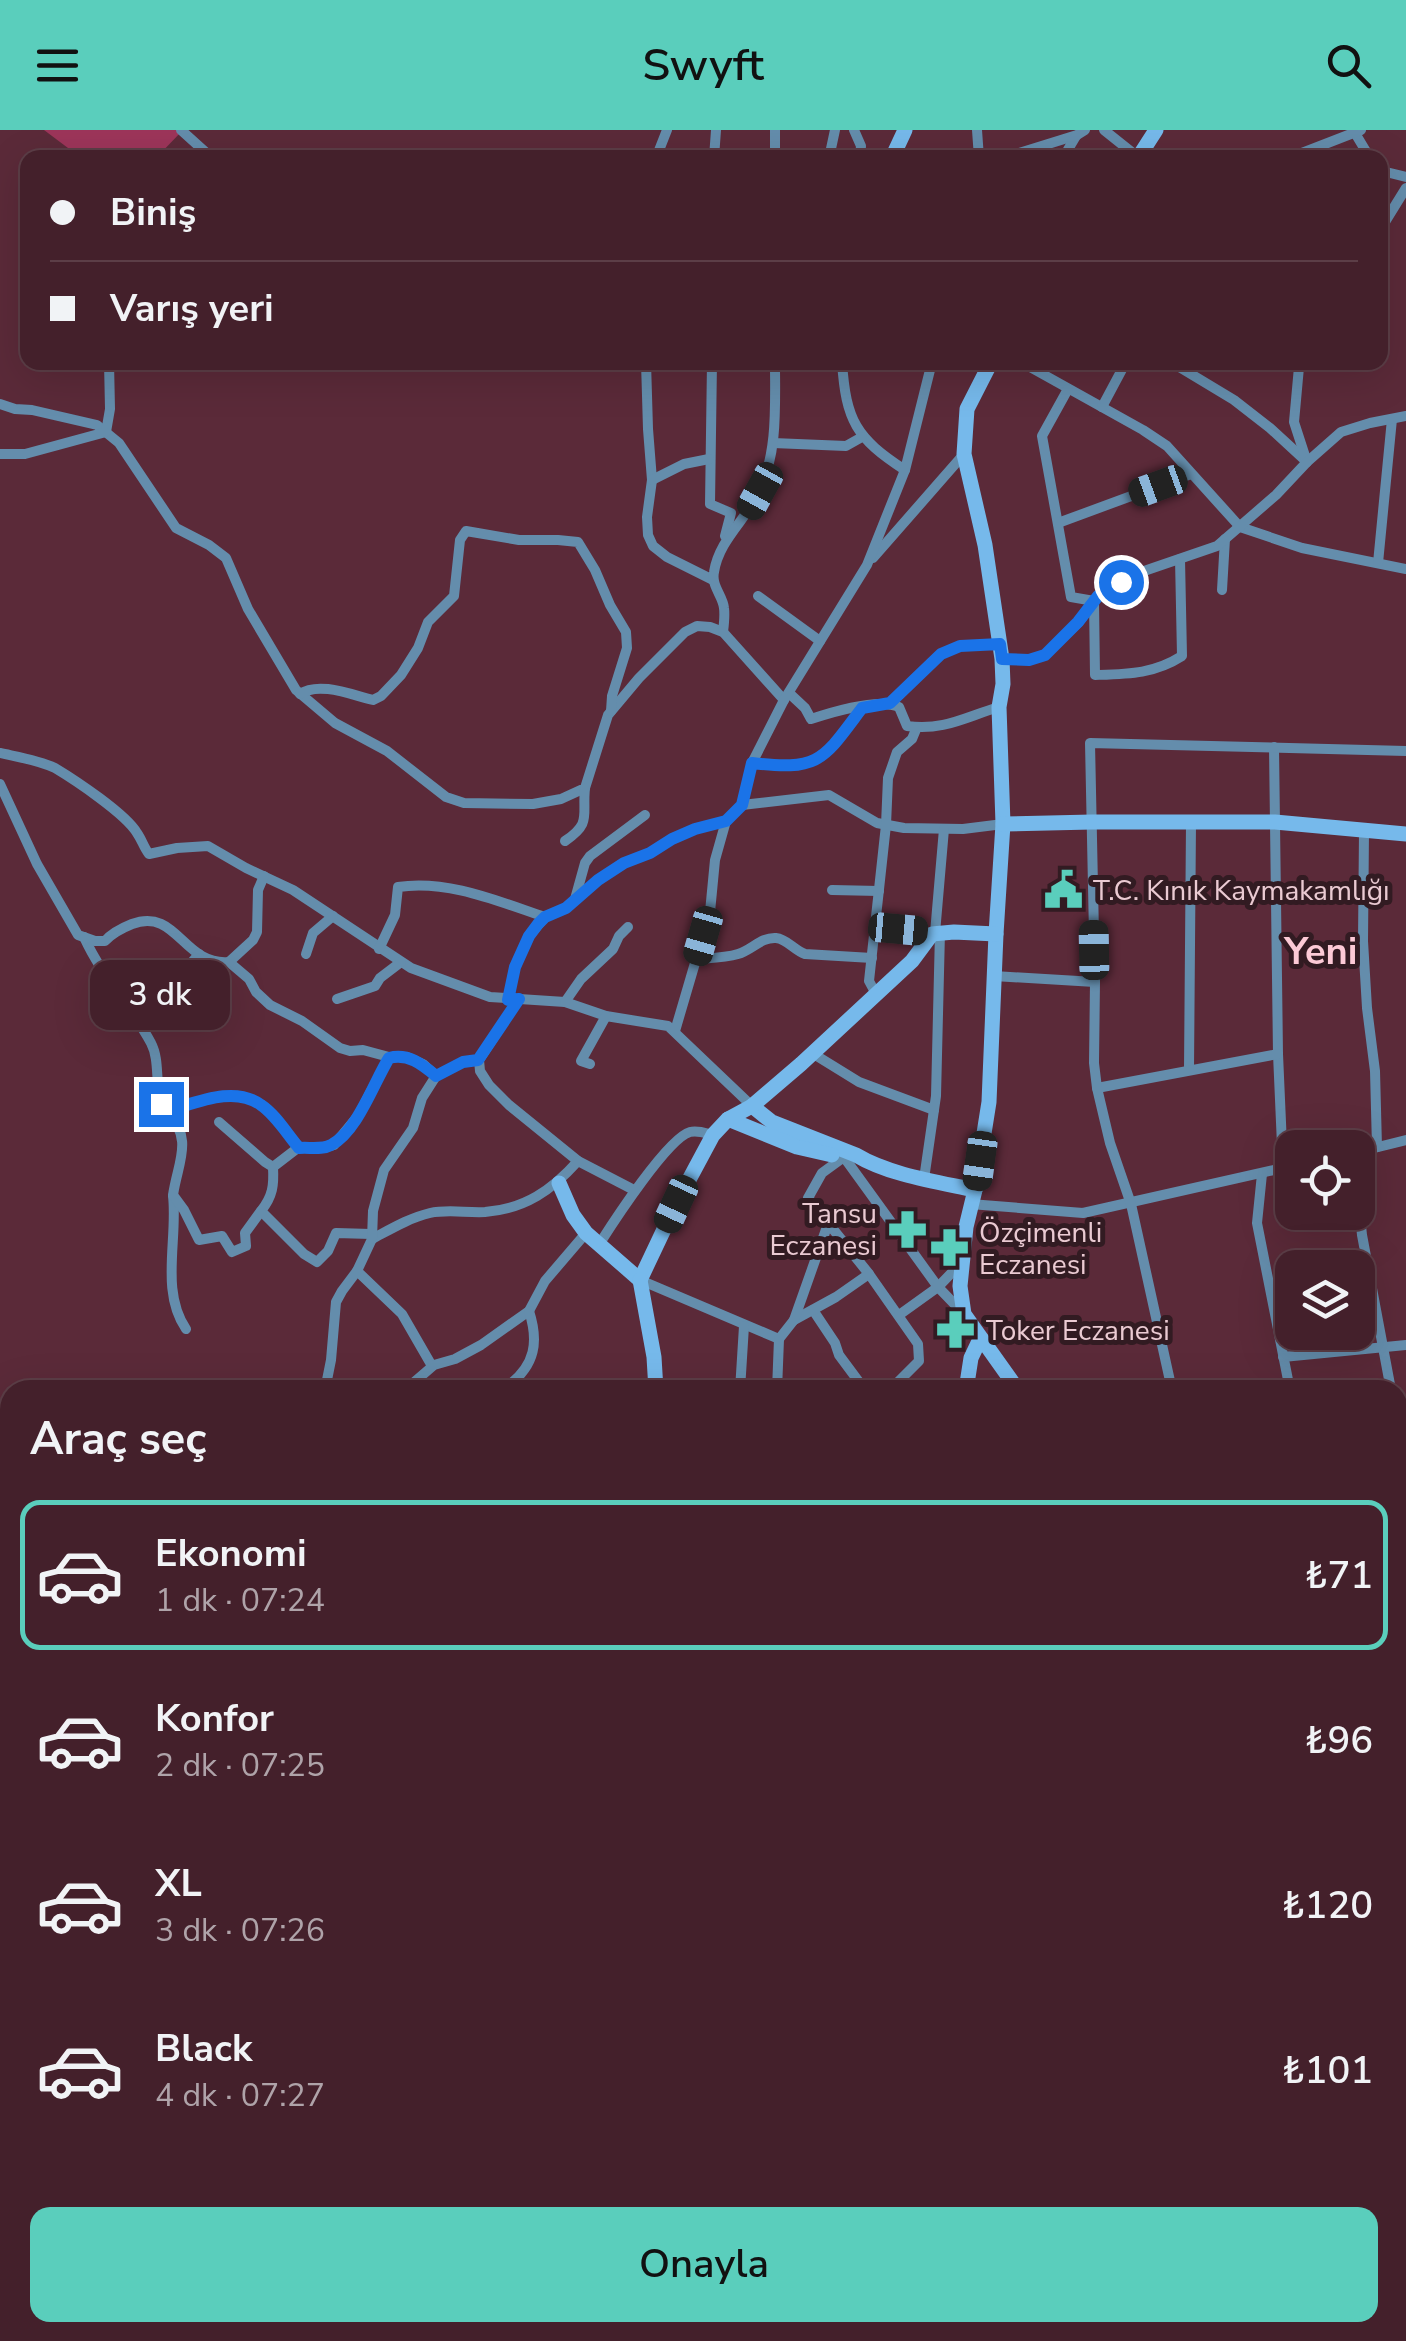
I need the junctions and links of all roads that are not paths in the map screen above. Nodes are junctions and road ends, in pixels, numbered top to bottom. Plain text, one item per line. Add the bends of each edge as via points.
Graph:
1 (180, 130) edge
2 (1104, 130) edge
3 (1081, 132) edge
4 (1358, 132) edge
5 (203, 150) edge
6 (1028, 150) edge
7 (1129, 150) edge
8 (1307, 150) edge
9 (1406, 188) edge
10 (1388, 217) edge
11 (109, 370) edge
12 (646, 370) edge
13 (712, 370) edge
14 (775, 370) edge
15 (842, 370) edge
16 (930, 370) edge
17 (982, 370) edge
18 (1035, 370) edge
19 (1122, 370) edge
20 (1183, 370) edge
21 (1299, 370) edge
22 (1068, 388) junction
23 (0, 404) edge
24 (1102, 407) junction
25 (1406, 416) edge
26 (1392, 419) junction
27 (106, 432) junction
28 (862, 437) junction
29 (773, 443) junction
30 (0, 454) edge
31 (964, 454) junction
32 (709, 458) junction
33 (1306, 462) junction
34 (905, 470) junction
35 (1191, 474) junction
36 (652, 480) junction
37 (1058, 523) junction
38 (1240, 527) junction
39 (728, 538) junction
40 (1225, 539) junction
41 (1180, 559) junction
42 (1378, 563) junction
43 (868, 564) junction
44 (1406, 568) edge
45 (713, 580) junction
46 (1222, 590) dead end
47 (758, 596) dead end
48 (1094, 601) junction
49 (723, 632) junction
50 (820, 642) junction
51 (1001, 651) junction
52 (300, 694) junction
53 (786, 696) junction
54 (890, 703) junction
55 (999, 707) junction
56 (862, 708) junction
57 (611, 712) junction
58 (917, 727) junction
59 (1274, 747) junction
60 (1406, 751) edge
61 (0, 753) edge
62 (752, 763) junction
63 (0, 784) edge
64 (584, 788) junction
65 (742, 805) junction
66 (645, 815) dead end
67 (726, 821) junction
68 (1092, 822) junction
69 (1276, 822) junction
70 (1191, 823) junction
71 (1003, 824) junction
72 (886, 825) junction
73 (944, 829) junction
74 (1364, 831) junction
75 (1406, 834) edge
76 (565, 841) dead end
77 (264, 876) junction
78 (832, 890) dead end
79 (879, 891) junction
80 (575, 900) junction
81 (333, 916) junction
82 (545, 917) junction
83 (628, 927) dead end
84 (876, 928) junction
85 (936, 933) junction
86 (996, 934) junction
87 (84, 938) junction
88 (379, 949) junction
89 (199, 954) junction
90 (306, 954) dead end
91 (872, 958) junction
92 (697, 959) junction
93 (229, 962) junction
94 (401, 962) junction
95 (994, 976) junction
96 (1095, 982) junction
97 (876, 994) junction
98 (513, 999) junction
99 (337, 1000) dead end
100 (565, 1002) junction
101 (606, 1016) junction
102 (136, 1022) junction
103 (674, 1031) junction
104 (812, 1053) junction
105 (1278, 1054) junction
106 (389, 1058) junction
107 (478, 1060) junction
108 (590, 1064) dead end
109 (1189, 1069) junction
110 (436, 1076) junction
111 (1097, 1088) junction
112 (752, 1106) junction
113 (934, 1110) junction
114 (167, 1111) junction
115 (728, 1120) junction
116 (219, 1122) dead end
117 (1285, 1130) edge
118 (713, 1136) junction
119 (1406, 1140) edge
120 (1377, 1147) joint
121 (299, 1148) junction
122 (841, 1153) junction
123 (578, 1161) junction
124 (273, 1167) junction
125 (1275, 1170) edge
126 (1262, 1174) junction
127 (924, 1179) junction
128 (558, 1183) junction
129 (634, 1190) junction
130 (173, 1195) junction
131 (973, 1197) junction
132 (1131, 1204) junction
133 (261, 1210) junction
134 (829, 1222) junction
135 (1361, 1230) edge
136 (586, 1233) junction
137 (372, 1237) junction
138 (600, 1243) junction
139 (962, 1261) junction
140 (357, 1271) junction
141 (869, 1274) junction
142 (640, 1280) junction
143 (938, 1287) junction
144 (813, 1310) junction
145 (529, 1311) junction
146 (964, 1314) junction
147 (899, 1315) junction
148 (794, 1320) junction
149 (744, 1326) junction
150 (186, 1329) dead end
151 (980, 1338) junction
152 (779, 1339) junction
153 (1406, 1345) edge
154 (1383, 1346) junction
155 (1283, 1357) junction
156 (432, 1366) junction
157 (327, 1380) edge
158 (416, 1380) edge
159 (517, 1380) edge
160 (655, 1380) edge
161 (741, 1380) edge
162 (778, 1380) edge
163 (858, 1380) edge
164 (900, 1380) edge
165 (968, 1380) edge
166 (1011, 1380) edge
167 (1170, 1380) edge
168 (1288, 1380) edge
169 (1388, 1380) edge

1 - 5 street
2 - 7 street
3 - 6 street
4 - 8 street
9 - 10 street
11 - 27 street
12 - 36 street
13 - 32 street
14 - 29 street
15 - 28 street via 844,399
16 - 34 street
17 - 31 street via 968,409
18 - 22 street
19 - 24 street
20 - 33 street via 1234,400
21 - 33 street via 1294,422
22 - 24 street
22 - 37 street via 1042,436
23 - 27 street
24 - 35 street via 1167,446
25 - 26 street
26 - 33 street via 1341,432
26 - 42 street
27 - 30 street via 25,454
27 - 52 street via 176,528 226,558 248,610
28 - 29 street via 846,446
28 - 34 street
29 - 39 street via 760,491
31 - 43 street
31 - 51 street
32 - 36 street
32 - 39 street via 710,504 731,512
33 - 38 street
34 - 43 street
35 - 37 street
35 - 38 street
36 - 45 street via 647,517 653,546
37 - 48 street via 1071,596
38 - 40 street
38 - 42 street
39 - 45 street
40 - 41 street
40 - 46 street
41 - 48 street via 1121,582
41 - 48 street via 1182,656 1166,666 1096,675
42 - 44 street
43 - 50 street
45 - 49 street via 724,606
47 - 50 street
48 - 51 street via 1045,655 1029,660
49 - 53 street
49 - 57 street via 697,626 685,632
50 - 53 street
51 - 54 street via 960,646 941,654
51 - 55 street
52 - 57 street via 317,688 381,696 401,675 428,622 454,596 466,531 578,542 626,632
52 - 64 street via 446,798 533,804
53 - 56 street via 811,718
53 - 62 street
54 - 56 street
54 - 58 street via 907,726
55 - 58 street via 947,726
55 - 71 street
56 - 62 street via 812,764
57 - 64 street
58 - 72 street via 892,764
59 - 60 street
59 - 68 street via 1090,743
59 - 69 street
61 - 77 street via 53,768 114,810 149,854 208,846
62 - 65 street
63 - 87 street via 37,864
64 - 76 street via 584,820
65 - 67 street
65 - 72 street via 829,795
66 - 80 street via 588,859
67 - 80 street via 624,863
67 - 92 street
68 - 70 street
68 - 71 street
68 - 96 street
69 - 70 street
69 - 74 street
69 - 105 street
70 - 109 street
71 - 73 street
71 - 86 street
72 - 73 street
72 - 79 street
73 - 85 street
74 - 75 street
74 - 120 street via 1363,941
77 - 81 street
77 - 93 street via 257,932
78 - 79 street
79 - 84 street
80 - 82 street
81 - 88 street
81 - 90 street via 313,933
82 - 88 street via 446,889 398,887 395,915
82 - 98 street via 515,967
83 - 100 street
84 - 85 street
84 - 91 street
85 - 86 street
85 - 97 street
85 - 113 street
86 - 95 street
87 - 89 street via 104,940 150,919
87 - 102 street
88 - 94 street
89 - 93 street
89 - 102 street
91 - 92 street via 805,954 774,938 732,956
91 - 97 street via 869,982
92 - 103 street
93 - 106 street via 270,1005 340,1048
94 - 98 street via 490,997
94 - 99 street via 375,986
95 - 96 street
95 - 131 street via 988,1102
96 - 111 street
97 - 104 street
98 - 100 street
98 - 107 street
100 - 101 street
101 - 103 street
101 - 108 street via 581,1060
102 - 114 street via 152,1044
103 - 112 street
104 - 112 street
104 - 113 street via 859,1082
105 - 109 street
105 - 117 street
106 - 110 street via 407,1057
106 - 121 street via 358,1116 334,1144
107 - 110 street
107 - 123 street via 488,1086
109 - 111 street
110 - 137 street via 413,1128 384,1170
111 - 132 street
112 - 115 street
112 - 122 street
113 - 127 street
114 - 121 street via 242,1097 264,1106
114 - 130 street via 185,1142
115 - 118 street
115 - 122 street via 797,1147
116 - 124 street
118 - 129 street via 684,1134
118 - 142 street
119 - 120 street
121 - 124 street
122 - 127 street
122 - 134 street via 808,1198
122 - 143 street
123 - 128 street
123 - 129 street
124 - 133 street via 271,1198
125 - 126 street
126 - 132 street
126 - 155 street via 1257,1224
127 - 131 street
128 - 136 street
128 - 137 street via 510,1208 431,1213
129 - 138 street
130 - 133 street via 199,1240 222,1236 232,1252 246,1246 245,1233
130 - 150 street via 172,1274 177,1317
131 - 132 street via 1082,1212
131 - 139 street
132 - 167 street
133 - 137 street via 317,1262 336,1234
134 - 141 street
134 - 148 street
135 - 154 street
136 - 138 street
136 - 145 street
137 - 140 street
138 - 142 street
139 - 143 street
139 - 146 street
140 - 156 street via 402,1314
140 - 157 street via 336,1302
141 - 144 street
141 - 147 street
142 - 149 street
142 - 160 street
143 - 146 street
143 - 147 street
144 - 148 street
144 - 163 street
145 - 156 street via 456,1359
145 - 159 street via 533,1352
146 - 151 street
147 - 164 street via 918,1344 918,1361
148 - 152 street
149 - 152 street
149 - 161 street
151 - 165 street
151 - 166 street
152 - 162 street
153 - 154 street
154 - 155 street
154 - 169 street
155 - 168 street
156 - 158 street

